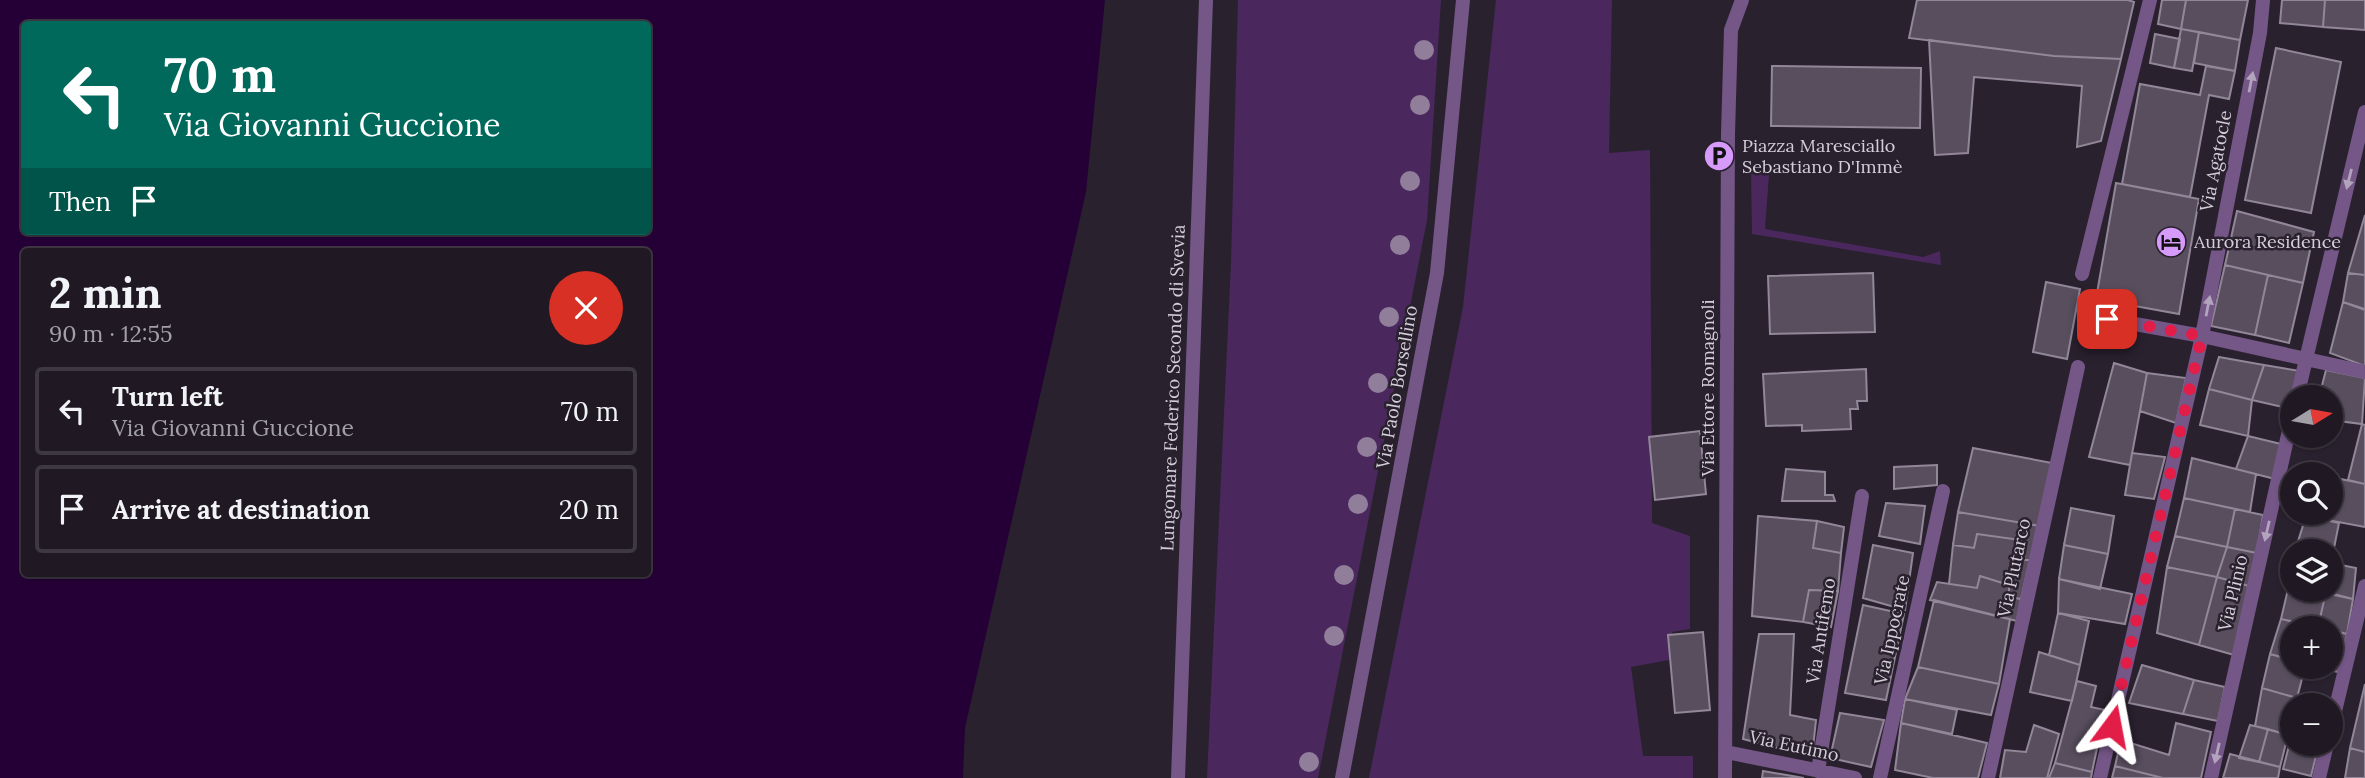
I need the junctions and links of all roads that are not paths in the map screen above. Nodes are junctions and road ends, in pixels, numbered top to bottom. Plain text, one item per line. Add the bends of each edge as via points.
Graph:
1 (1206, 0) edge
2 (1463, 0) edge
3 (1742, 0) edge
4 (2150, 0) edge
5 (2263, 0) edge
6 (2365, 112) edge
7 (2082, 274) dead end
8 (2107, 319) dead end
9 (2202, 336) junction
10 (2306, 358) junction
11 (2078, 367) dead end
12 (2365, 372) edge
13 (2300, 385) edge
14 (2285, 448) edge
15 (1942, 491) dead end
16 (1862, 496) dead end
17 (2365, 586) edge
18 (2339, 693) edge
19 (1726, 752) junction
20 (2324, 756) edge
21 (1818, 771) junction
22 (1178, 778) edge
23 (1342, 778) edge
24 (1725, 778) edge
25 (1855, 778) edge
26 (1880, 778) edge
27 (1987, 778) edge
28 (2100, 778) edge
29 (2211, 778) edge
30 (2319, 778) edge

1 - 22 street, Lungomare Federico Secondo di Svevia
2 - 23 street, Via Paolo Borsellino via 1437,273
3 - 19 street, Via Ettore Romagnoli via 1731,30 1728,134
4 - 7 street
9 -> 5 street, Via Agatocle
6 -> 10 street
8 - 9 street
9 - 10 street
9 - 28 street, Via Agatocle
10 - 12 street
10 - 13 street
11 - 27 street, Via Plutarco
14 -> 29 street, Via Plinio
15 - 26 street, Via Ippocrate
16 - 21 street, Via Antifemo
17 - 18 street
19 - 21 street, Via Eutimo
19 - 24 street, Via Ettore Romagnoli
20 - 30 street
21 - 25 street, Via Eutimo

